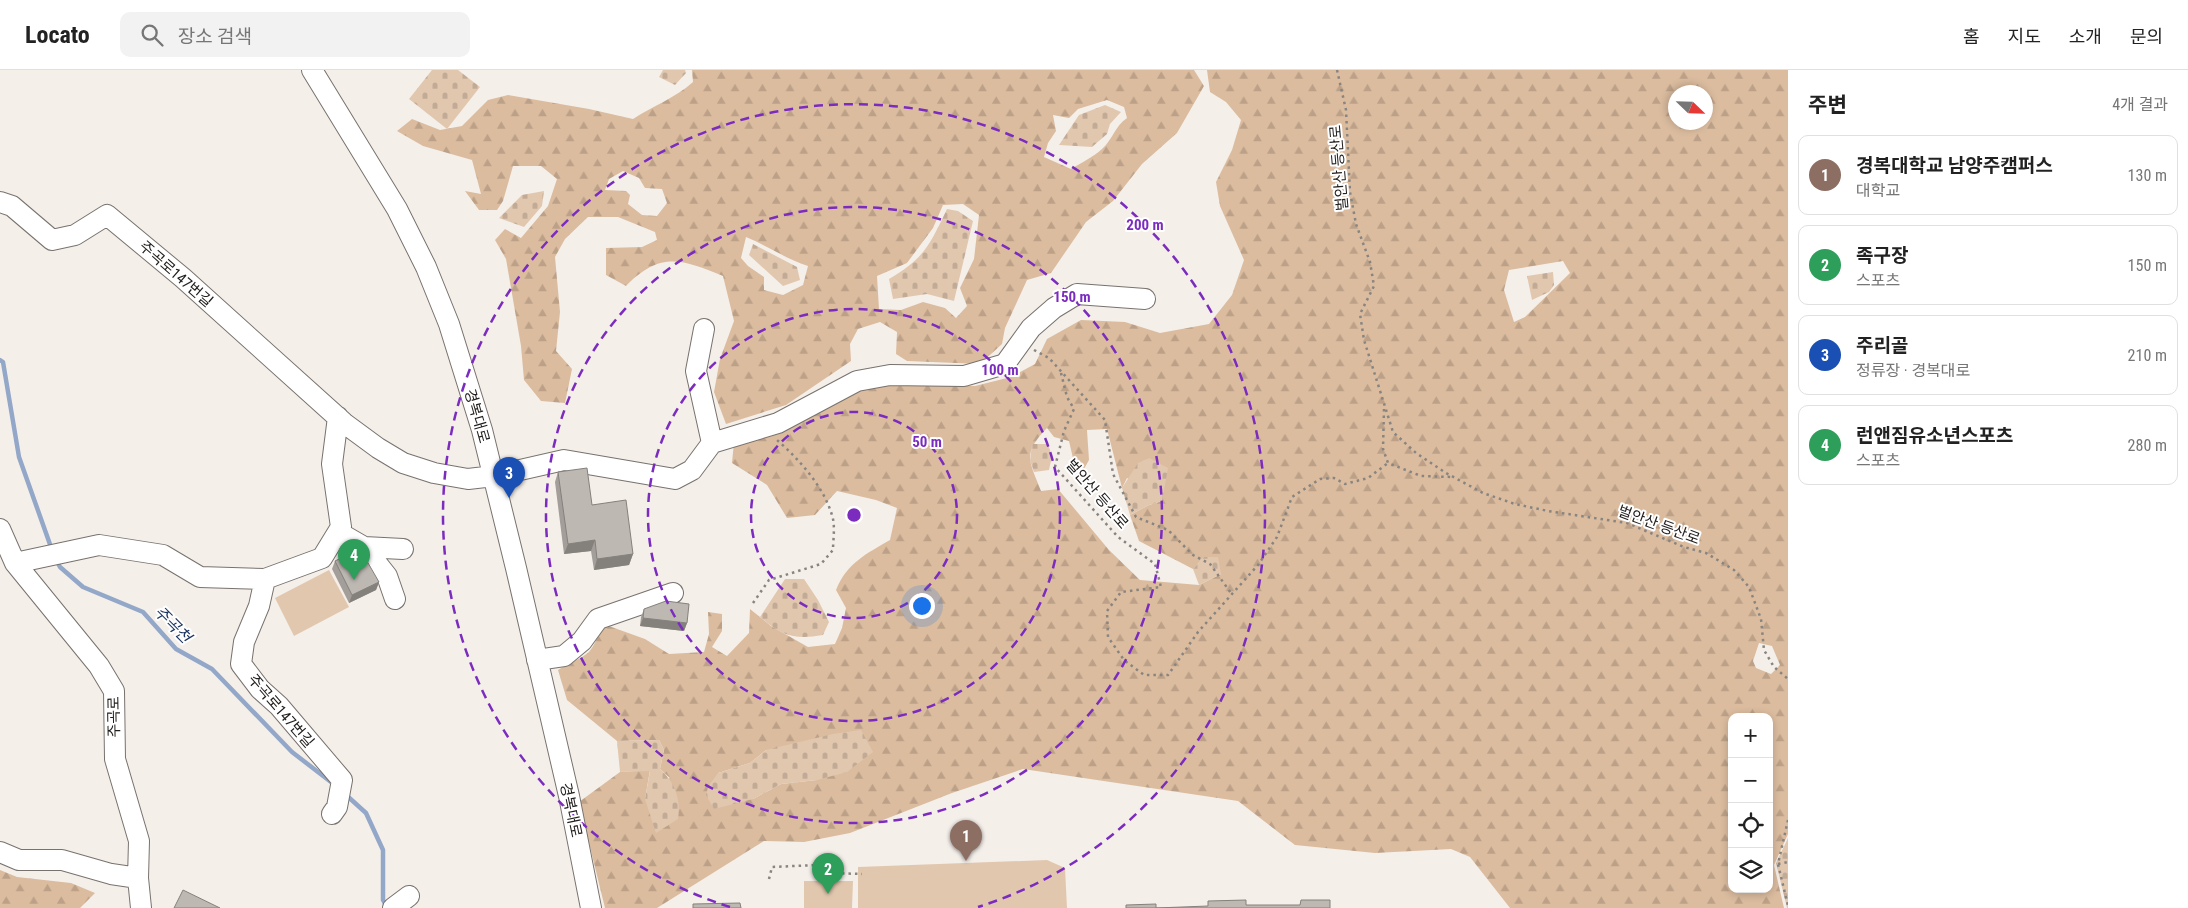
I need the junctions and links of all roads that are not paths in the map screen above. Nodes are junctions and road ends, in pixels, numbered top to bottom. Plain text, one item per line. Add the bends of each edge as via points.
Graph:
1 (312, 70) edge
2 (0, 202) edge
3 (1145, 299) dead end
4 (704, 329) dead end
5 (338, 417) junction
6 (712, 442) junction
7 (494, 476) junction
8 (338, 532) junction
9 (1, 537) edge
10 (364, 547) junction
11 (403, 549) dead end
12 (16, 563) junction
13 (265, 578) junction
14 (673, 593) dead end
15 (395, 599) dead end
16 (537, 660) junction
17 (335, 807) dead end
18 (0, 852) edge
19 (138, 878) junction
20 (141, 908) edge
21 (591, 908) edge

1 - 7 street, 경복대로 via 392,201 426,267 449,324
2 - 5 street, 주곡로147번길 via 12,206 52,240 75,235 107,215 183,278
3 - 6 street via 1077,294 1031,328 1005,364 964,376 890,375 857,381 765,428
4 - 6 street via 696,371
5 - 7 street, 주곡로147번길 via 378,448 404,463 468,479
5 - 8 street via 332,464 341,527
6 - 7 street, 주곡로147번길 via 692,470 675,479 564,460
7 - 16 street, 경복대로
8 - 10 street
8 - 13 street via 322,558
9 - 12 street, 주곡로
10 - 11 street
10 - 15 street via 386,576
12 - 13 street via 99,545 163,555 200,577
12 - 19 street, 주곡로 via 99,666 114,690 114,759 139,841
13 - 17 street, 주곡로147번길 via 259,606 244,642 241,664 342,780
14 - 16 street via 598,619 582,641 564,656
16 - 21 street, 경복대로
18 - 19 street via 19,860 62,860
19 - 20 street, 주곡로

